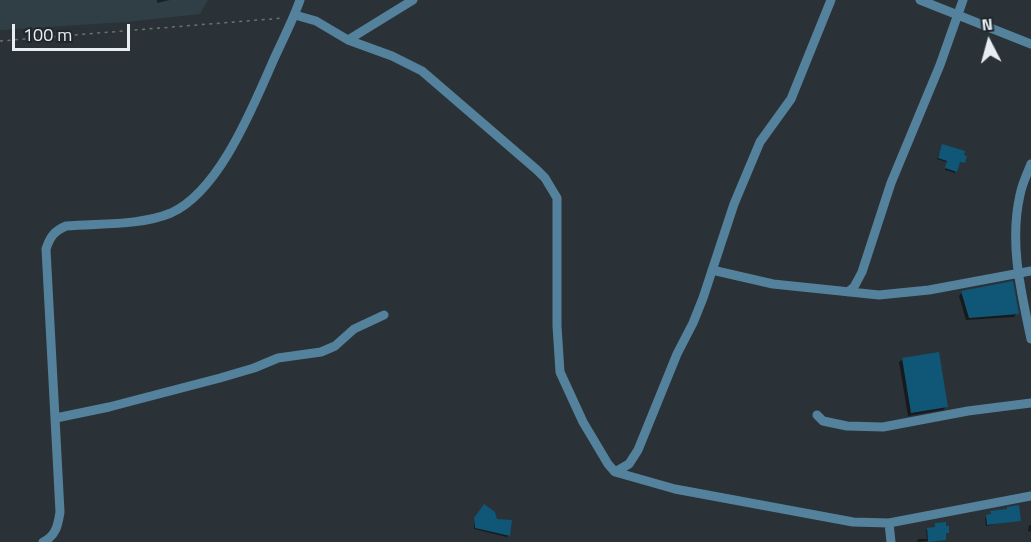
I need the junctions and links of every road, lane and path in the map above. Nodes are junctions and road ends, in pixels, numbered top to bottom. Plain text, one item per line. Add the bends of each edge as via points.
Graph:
1 (300, 0) edge
2 (413, 0) edge
3 (831, 0) edge
4 (920, 0) edge
5 (963, 0) edge
6 (295, 15) junction
7 (959, 15) junction
8 (348, 40) junction
9 (0, 41) edge
10 (1031, 44) edge
11 (1031, 164) edge
12 (712, 270) junction
13 (1031, 271) edge
14 (1018, 273) junction
15 (848, 292) junction
16 (384, 315) dead end
17 (1031, 339) edge
18 (1031, 403) edge
19 (817, 415) dead end
20 (56, 418) junction
21 (615, 472) junction
22 (1031, 496) edge
23 (890, 523) junction
24 (43, 542) edge
25 (891, 542) edge

1 - 6 street
2 - 8 street
3 - 12 street via 791,99 760,142
4 - 7 street
5 - 7 street
6 - 8 street via 315,21
6 - 9 path
6 - 20 street via 229,150 195,196 168,214 135,221 66,226 50,239 46,249
7 - 10 street
7 - 15 street via 891,183 862,272
8 - 21 street via 392,56 434,80 537,170 553,189 559,218 556,307 561,372 583,422
11 - 14 street via 1020,192 1015,224
12 - 15 street via 773,284
12 - 21 street via 638,450 629,464
13 - 14 street
14 - 15 street via 911,293
14 - 17 street
16 - 20 street via 354,329 335,346 321,352 278,358 220,378
18 - 19 street via 883,427 847,426 823,421
20 - 24 street via 60,512 57,528
21 - 23 street via 738,501 853,522
22 - 23 street
23 - 25 street

